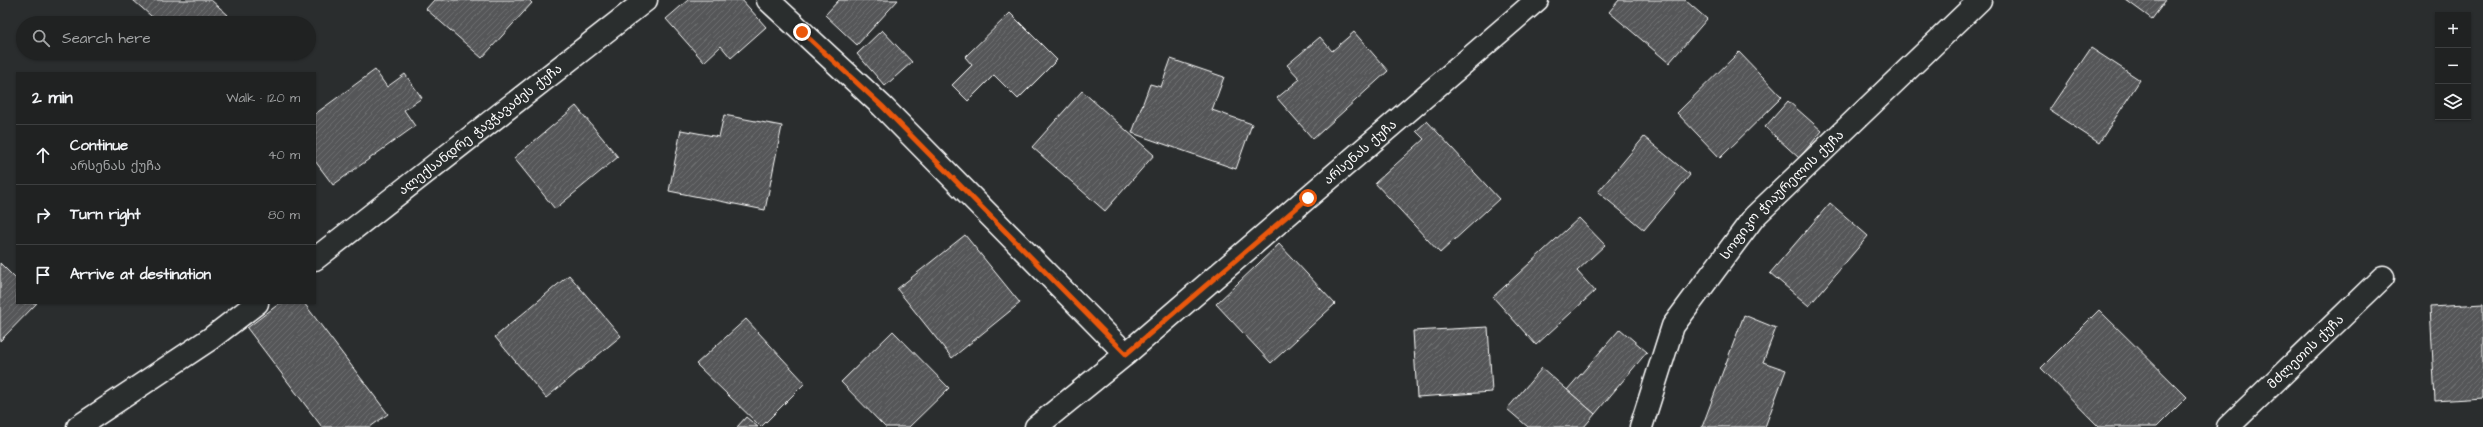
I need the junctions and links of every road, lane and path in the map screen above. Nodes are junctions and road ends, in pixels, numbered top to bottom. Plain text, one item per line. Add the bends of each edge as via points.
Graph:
1 (646, 0) edge
2 (768, 0) edge
3 (1537, 0) edge
4 (1980, 0) edge
5 (316, 258) edge
6 (2383, 277) dead end
7 (256, 304) edge
8 (1126, 354) junction
9 (78, 427) edge
10 (1036, 427) edge
11 (1641, 427) edge
12 (2228, 427) edge

1 - 5 street, ალექსანდრე ჭავჭავაძეს ქუჩა
2 - 8 street via 882,106
3 - 8 street, არსენას ქუჩა
4 - 11 street, სოფიკო ჭიაურელის ქუჩა via 1754,217 1673,326
6 - 12 street, მძლეთის ქუჩა
7 - 9 street via 210,339
8 - 10 street, არსენას ქუჩა

